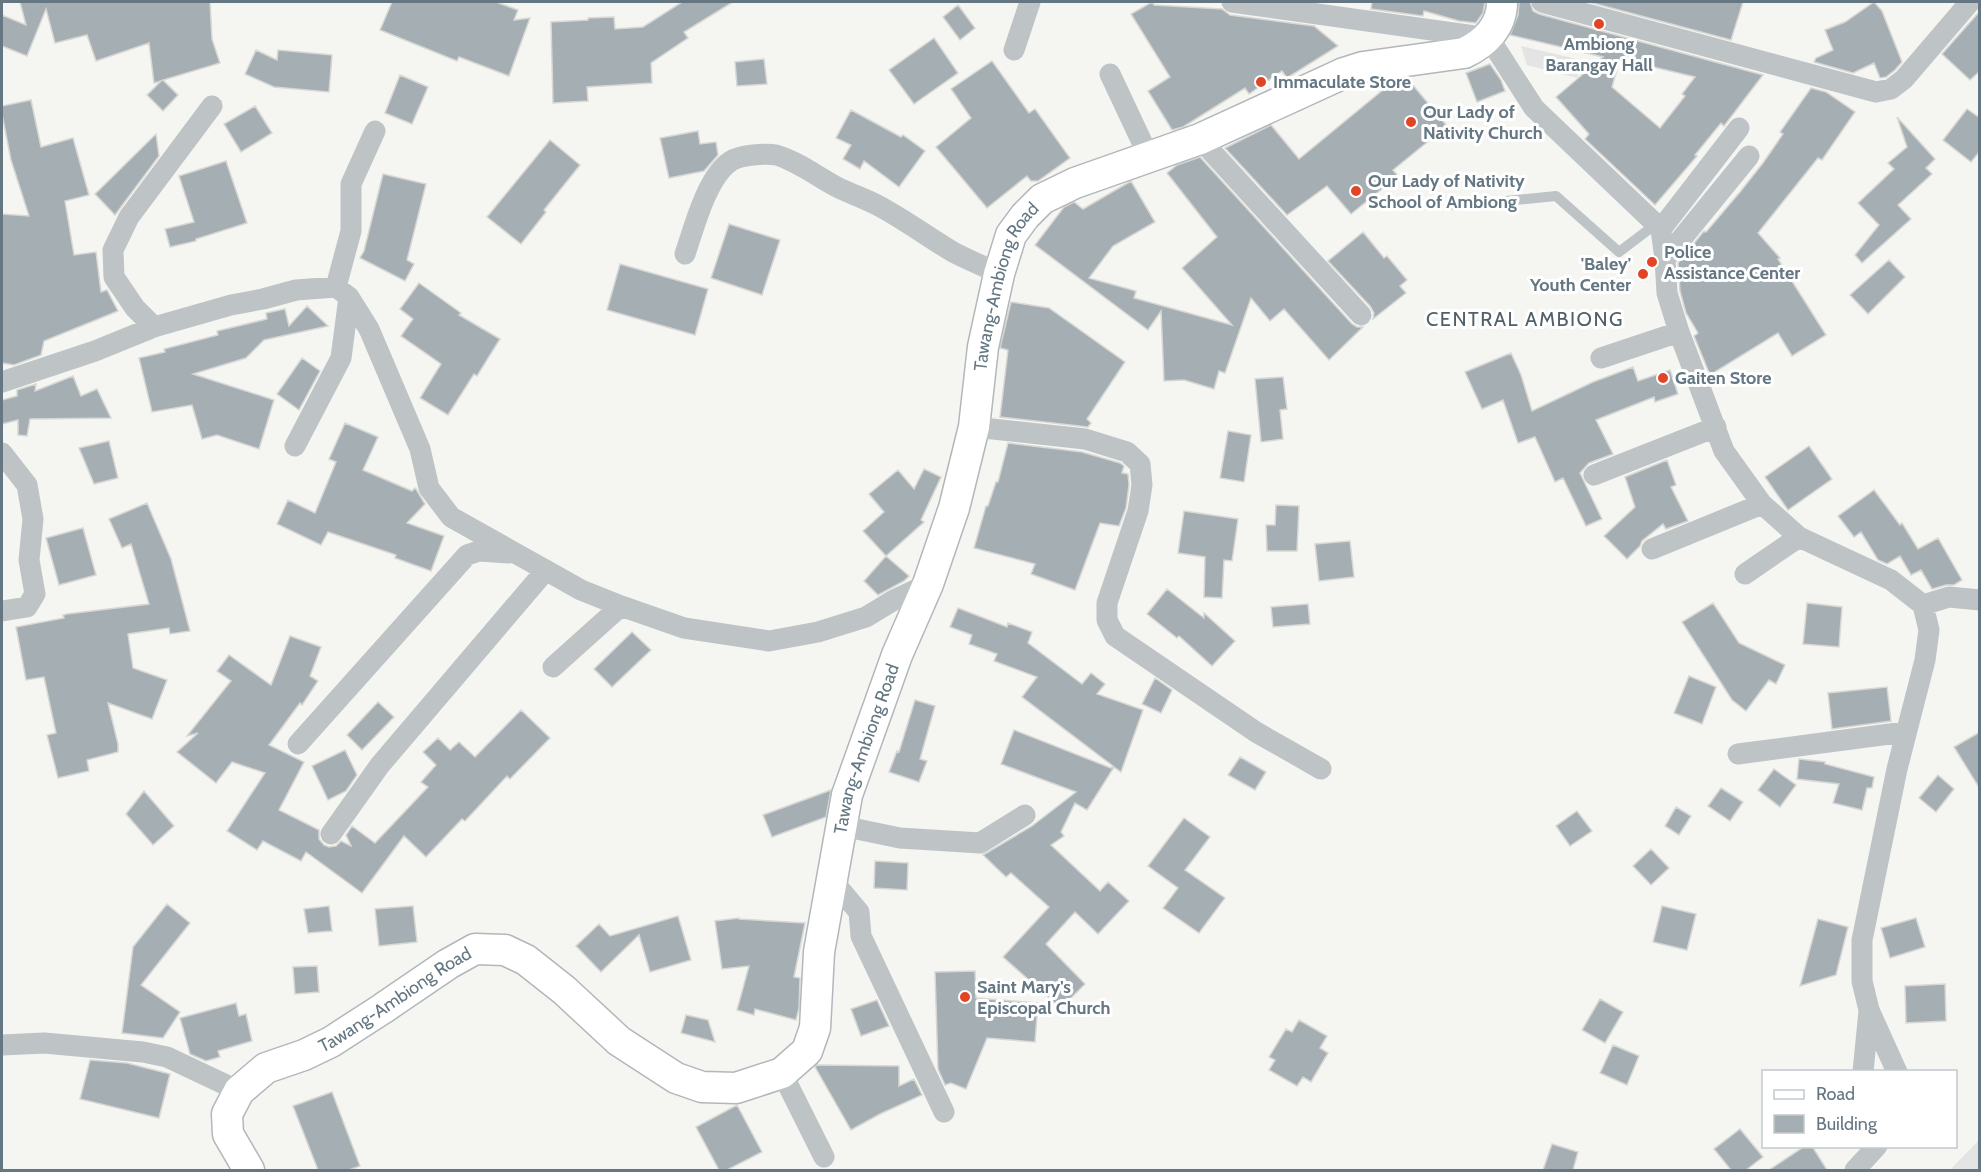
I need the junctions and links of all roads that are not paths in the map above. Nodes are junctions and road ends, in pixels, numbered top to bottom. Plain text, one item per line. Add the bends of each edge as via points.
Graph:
1 (1030, 2) edge
2 (1232, 2) edge
3 (1502, 2) edge
4 (1542, 2) edge
5 (1970, 2) edge
6 (1489, 38) junction
7 (1014, 50) dead end
8 (1110, 74) dead end
9 (212, 106) dead end
10 (1739, 128) dead end
11 (375, 131) dead end
12 (1200, 139) junction
13 (1749, 156) dead end
14 (1149, 157) junction
15 (1455, 206) dead end
16 (1658, 226) junction
17 (685, 254) dead end
18 (1665, 259) junction
19 (999, 274) junction
20 (343, 292) junction
21 (1361, 315) dead end
22 (154, 327) junction
23 (1679, 332) junction
24 (1601, 358) dead end
25 (2, 382) edge
26 (974, 427) junction
27 (1716, 427) junction
28 (295, 446) dead end
29 (2, 453) edge
30 (1594, 475) dead end
31 (1762, 504) junction
32 (1799, 537) junction
33 (1652, 549) dead end
34 (516, 553) junction
35 (546, 570) junction
36 (1745, 574) dead end
37 (928, 584) junction
38 (1980, 600) edge
39 (1923, 605) junction
40 (621, 606) junction
41 (2, 611) edge
42 (553, 667) dead end
43 (1905, 732) junction
44 (298, 744) dead end
45 (1738, 754) dead end
46 (1321, 769) dead end
47 (1025, 815) dead end
48 (842, 826) junction
49 (331, 834) dead end
50 (832, 880) junction
51 (1869, 1010) junction
52 (2, 1045) edge
53 (1863, 1070) edge
54 (1897, 1070) edge
55 (782, 1073) junction
56 (240, 1091) junction
57 (944, 1112) dead end
58 (1875, 1148) edge
59 (824, 1157) dead end
60 (249, 1170) edge
61 (1855, 1170) edge

1 - 7 street
2 - 6 street
3 - 6 main road
4 - 5 street via 1876,92 1891,89 1904,79
6 - 12 main road, Tawang-Ambiong Road via 1464,53 1363,67
6 - 16 street via 1534,108
8 - 14 street
9 - 22 street via 129,217 113,250 114,277
10 - 16 street
11 - 20 street via 351,184 351,231
12 - 14 main road, Tawang-Ambiong Road
12 - 21 street
13 - 18 street
14 - 19 main road, Tawang-Ambiong Road via 1042,199 1011,235
15 - 16 lane via 1556,196 1619,252
16 - 18 street
17 - 19 street via 721,170 733,159 776,155 877,205 953,252
18 - 23 street via 1666,293
19 - 26 main road, Tawang-Ambiong Road via 983,347
20 - 22 street via 296,290
20 - 28 street via 341,358
20 - 34 street via 369,328 392,380 420,449 429,488 452,517
22 - 25 street
23 - 24 street
23 - 27 street
26 - 37 main road, Tawang-Ambiong Road via 954,508
26 - 46 street via 1085,438 1127,452 1140,464 1138,511 1107,603 1107,620 1115,636 1256,732
27 - 30 street
27 - 31 street via 1725,451
29 - 41 street via 27,485 33,519 29,560 35,594 27,607
31 - 32 street
31 - 33 street
32 - 36 street
32 - 39 street via 1892,580
34 - 35 street
34 - 44 street via 479,551 467,555
35 - 40 street
35 - 49 street via 380,765
37 - 40 street via 866,617 818,632 769,641 684,628
37 - 48 main road, Tawang-Ambiong Road via 897,655 847,795
38 - 39 street via 1949,597
39 - 43 street via 1929,630 1925,660
40 - 42 street
43 - 45 street
43 - 51 street via 1862,940 1862,981
47 - 48 street via 980,843 900,838
48 - 50 main road, Tawang-Ambiong Road
50 - 55 main road, Tawang-Ambiong Road via 819,952 815,1028 807,1051
50 - 57 street via 859,912 861,936
51 - 53 street
51 - 54 street
52 - 56 street via 44,1043 143,1052 167,1057
55 - 56 main road, Tawang-Ambiong Road via 736,1088 702,1087 676,1078 620,1041 526,960 505,950 475,949 331,1042 266,1068
55 - 59 street
56 - 60 main road, Tawang-Ambiong Road via 227,1114 228,1134
58 - 61 street

